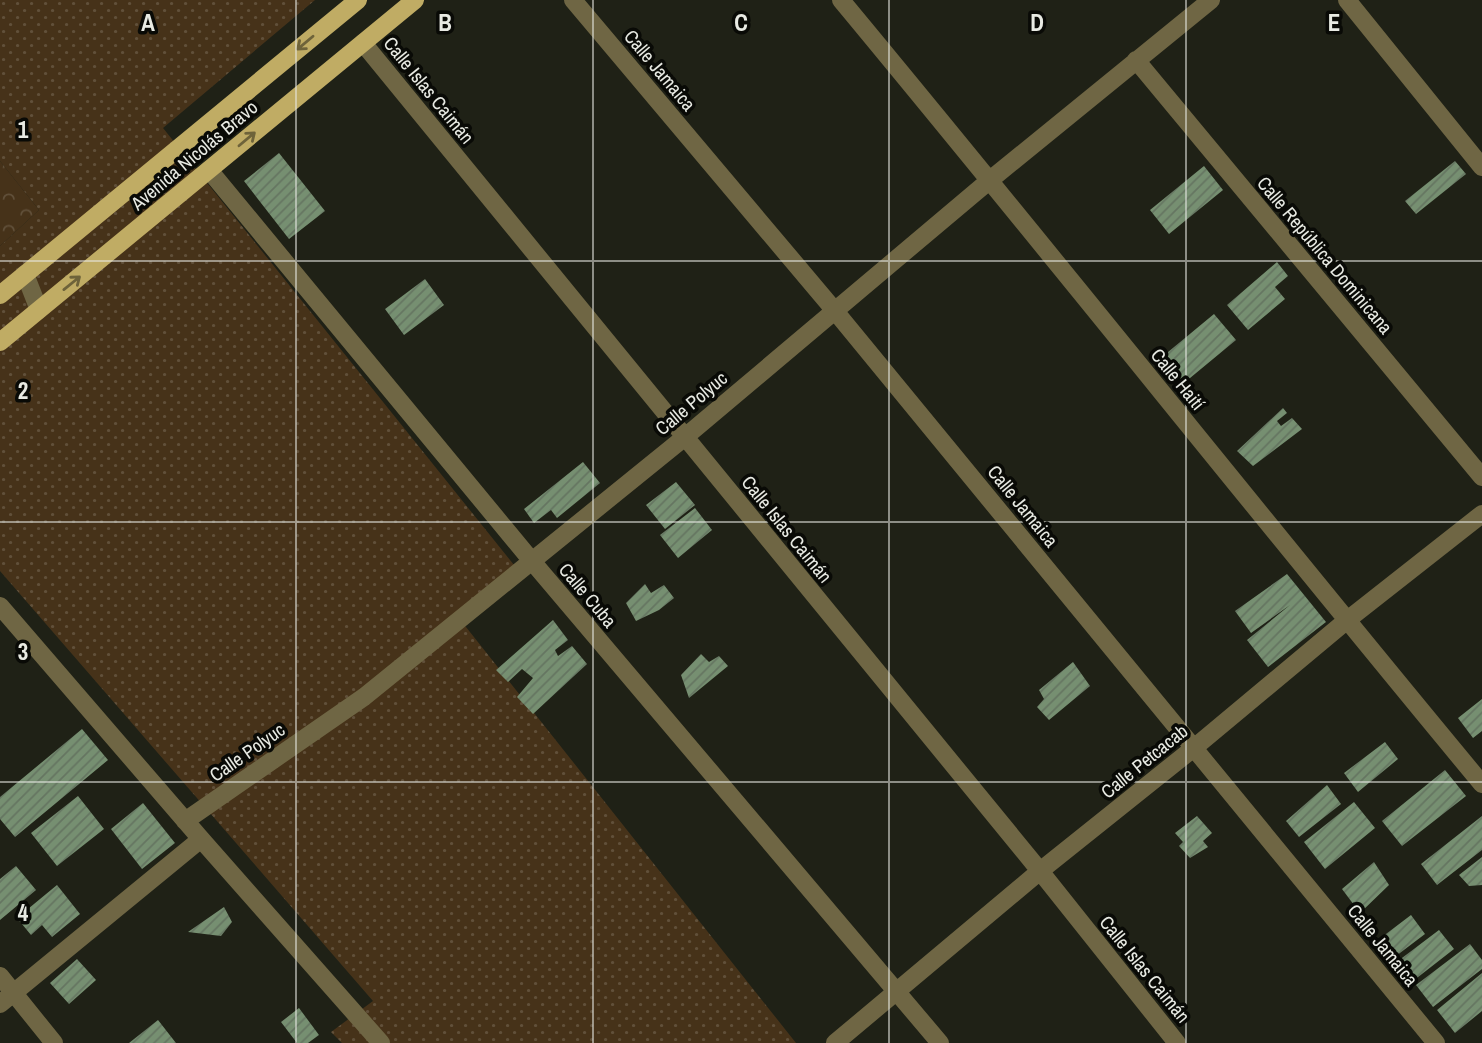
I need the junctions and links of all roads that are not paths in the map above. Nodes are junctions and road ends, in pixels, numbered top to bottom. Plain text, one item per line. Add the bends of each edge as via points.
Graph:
1 (358, 0) edge
2 (415, 0) edge
3 (573, 0) edge
4 (841, 0) edge
5 (1211, 0) edge
6 (1347, 0) edge
7 (363, 43) junction
8 (1136, 60) junction
9 (1482, 167) edge
10 (209, 170) junction
11 (990, 180) junction
12 (25, 274) junction
13 (0, 295) edge
14 (39, 310) junction
15 (835, 311) junction
16 (0, 342) edge
17 (685, 436) junction
18 (1482, 477) edge
19 (1482, 514) edge
20 (531, 560) junction
21 (0, 606) edge
22 (1346, 621) junction
23 (1195, 747) junction
24 (1482, 784) edge
25 (185, 821) junction
26 (201, 839) junction
27 (1040, 871) junction
28 (0, 976) edge
29 (897, 991) junction
30 (7, 999) edge
31 (54, 1043) edge
32 (381, 1043) edge
33 (835, 1043) edge
34 (940, 1043) edge
35 (1177, 1043) edge
36 (1436, 1043) edge

1 -> 12 main road, Avenida Nicolás Bravo
2 - 7 main road, Avenida Nicolás Bravo
3 - 15 street, Calle Jamaica
4 - 11 street, Calle Haití
5 - 8 street, Calle Polyuc
6 - 9 street
10 -> 7 main road, Avenida Nicolás Bravo
7 - 17 street, Calle Islas Caimán
8 - 11 street, Calle Polyuc
8 - 18 street, Calle República Dominicana
14 -> 10 main road, Avenida Nicolás Bravo
10 - 20 street, Calle Cuba
11 - 15 street, Calle Polyuc
11 - 22 street, Calle Haití
12 - 13 main road, Avenida Nicolás Bravo
12 - 14 street
14 - 16 main road, Avenida Nicolás Bravo
15 - 17 street, Calle Polyuc
15 - 23 street, Calle Jamaica
17 - 20 street, Calle Polyuc
17 - 27 street, Calle Islas Caimán
19 - 22 street, Calle Petcacab
20 - 25 street, Calle Polyuc via 364,697
20 - 29 street, Calle Cuba
21 - 25 street
22 - 23 street, Calle Petcacab
22 - 24 street, Calle Haití
23 - 27 street, Calle Petcacab
23 - 36 street, Calle Jamaica
25 - 26 street
26 - 30 street
26 - 32 street
27 - 29 street, Calle Petcacab
27 - 35 street, Calle Islas Caimán
28 - 30 street
29 - 33 street, Calle Petcacab
29 - 34 street, Calle Cuba
30 - 31 street

